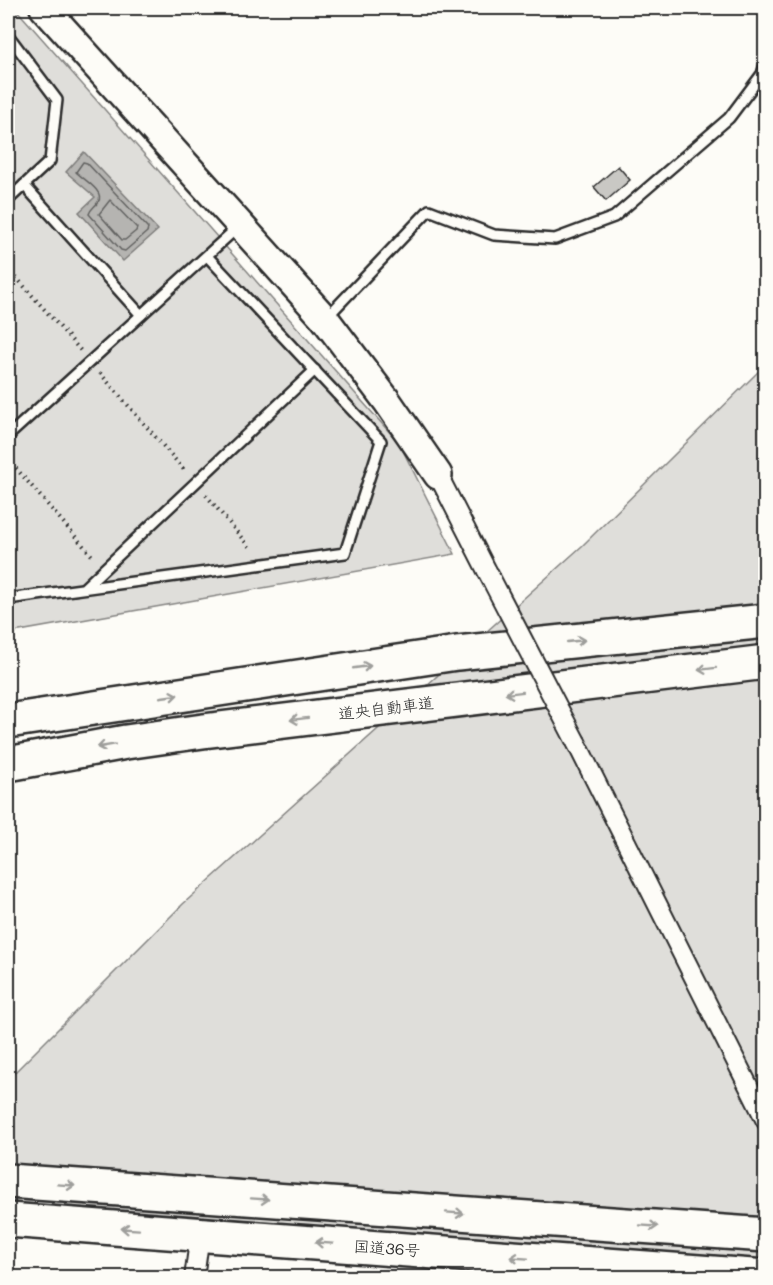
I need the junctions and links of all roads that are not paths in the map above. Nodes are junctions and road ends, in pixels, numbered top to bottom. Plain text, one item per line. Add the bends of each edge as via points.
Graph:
1 (44, 8) edge
2 (8, 34) edge
3 (765, 62) edge
4 (764, 74) edge
5 (24, 185) junction
6 (8, 200) edge
7 (240, 226) junction
8 (207, 256) junction
9 (141, 315) junction
10 (325, 319) junction
11 (315, 370) junction
12 (8, 436) edge
13 (438, 475) joint
14 (86, 587) junction
15 (8, 599) edge
16 (765, 621) edge
17 (765, 662) edge
18 (8, 721) edge
19 (8, 764) edge
20 (765, 1121) edge
21 (8, 1181) edge
22 (8, 1220) edge
23 (200, 1234) junction
24 (765, 1234) edge
25 (765, 1277) edge
26 (194, 1278) edge

1 - 7 street
2 - 5 lane via 57,100 50,161
3 - 4 lane
4 - 10 lane via 729,118 614,217 555,239 495,235 429,210
5 - 6 lane
5 - 9 lane
7 - 8 lane
7 - 10 street
8 - 9 lane
8 - 11 lane
9 - 12 lane
10 - 13 street
11 - 14 lane
11 - 14 lane via 381,441 345,553
13 - 20 street, bridge
14 - 15 lane
18 -> 16 highway via 457,653
17 -> 19 highway, 道央自動車道 via 203,731
21 -> 24 highway
23 -> 22 highway, 国道36号
25 -> 23 highway, 国道36号
23 - 26 street

